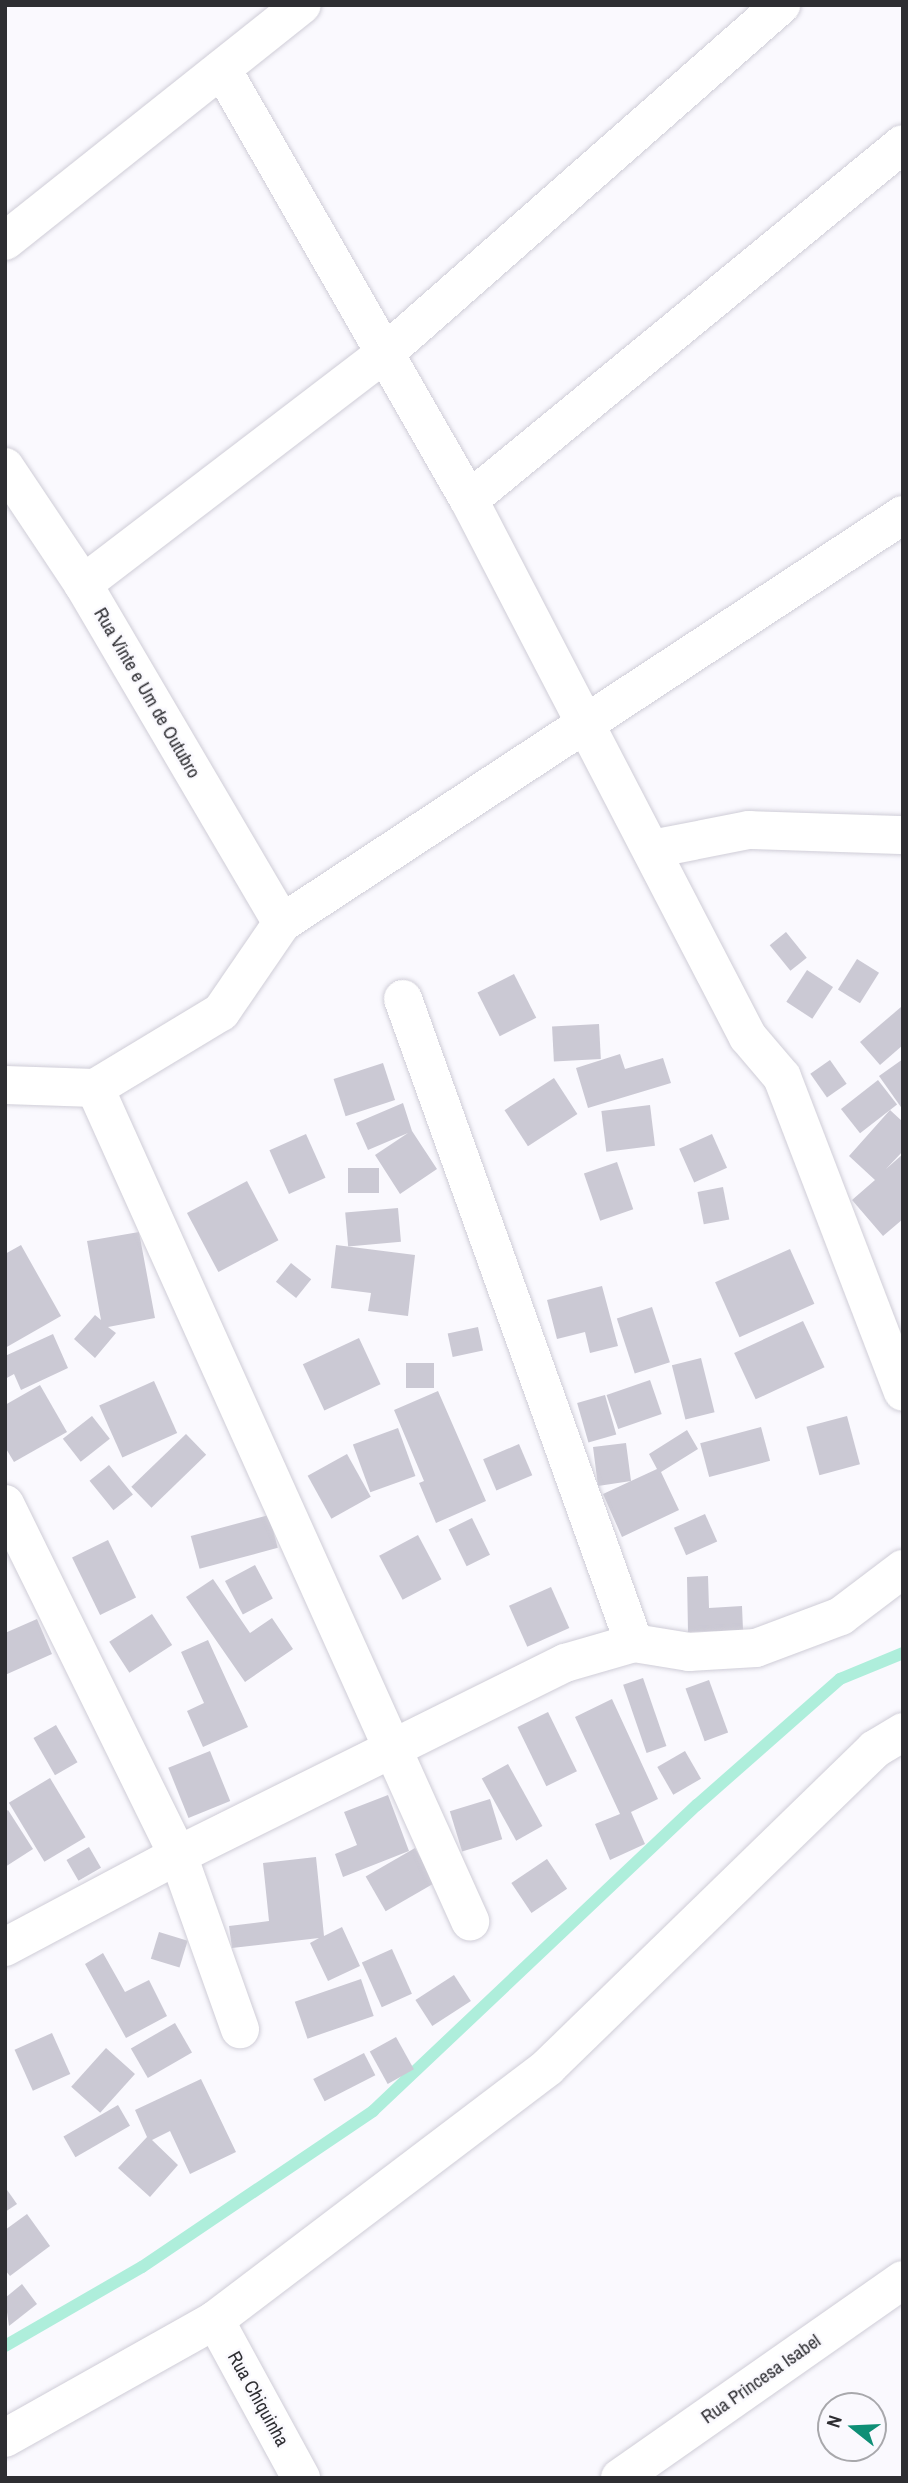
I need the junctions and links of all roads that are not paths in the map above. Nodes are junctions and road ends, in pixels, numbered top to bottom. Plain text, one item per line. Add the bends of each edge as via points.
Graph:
1 (302, 5) edge
2 (781, 5) edge
3 (222, 69) junction
4 (903, 145) edge
5 (5, 241) edge
6 (384, 354) junction
7 (5, 467) edge
8 (469, 500) junction
9 (903, 515) edge
10 (83, 584) junction
11 (588, 721) junction
12 (903, 835) edge
13 (652, 849) junction
14 (282, 923) junction
15 (402, 999) dead end
16 (5, 1085) edge
17 (95, 1088) junction
18 (903, 1392) edge
19 (5, 1504) edge
20 (903, 1569) edge
21 (634, 1643) junction
22 (903, 1732) edge
23 (395, 1747) junction
24 (178, 1855) junction
25 (470, 1921) dead end
26 (5, 1947) edge
27 (240, 2029) dead end
28 (903, 2280) edge
29 (215, 2320) junction
30 (5, 2438) edge
31 (301, 2478) edge
32 (620, 2478) edge

1 - 3 street
2 - 6 street
3 - 5 street
3 - 6 street
4 - 8 street
6 - 8 street
6 - 10 street
7 - 10 street, Rua Vinte e Um de Outubro
8 - 11 street
9 - 11 street
10 - 14 street, Rua Vinte e Um de Outubro
11 - 13 street
11 - 14 street
12 - 13 street via 749,830
13 - 18 street via 748,1037 782,1077
14 - 17 street via 221,1012
15 - 21 street
16 - 17 street
17 - 23 street
19 - 24 street
20 - 21 street via 841,1616 756,1648 689,1652
21 - 23 street via 565,1663
22 - 29 street via 875,1749 548,2067
23 - 24 street
23 - 25 street
24 - 26 street
24 - 27 street
28 - 32 street, Rua Princesa Isabel
29 - 30 street
29 - 31 street, Rua Chiquinha

